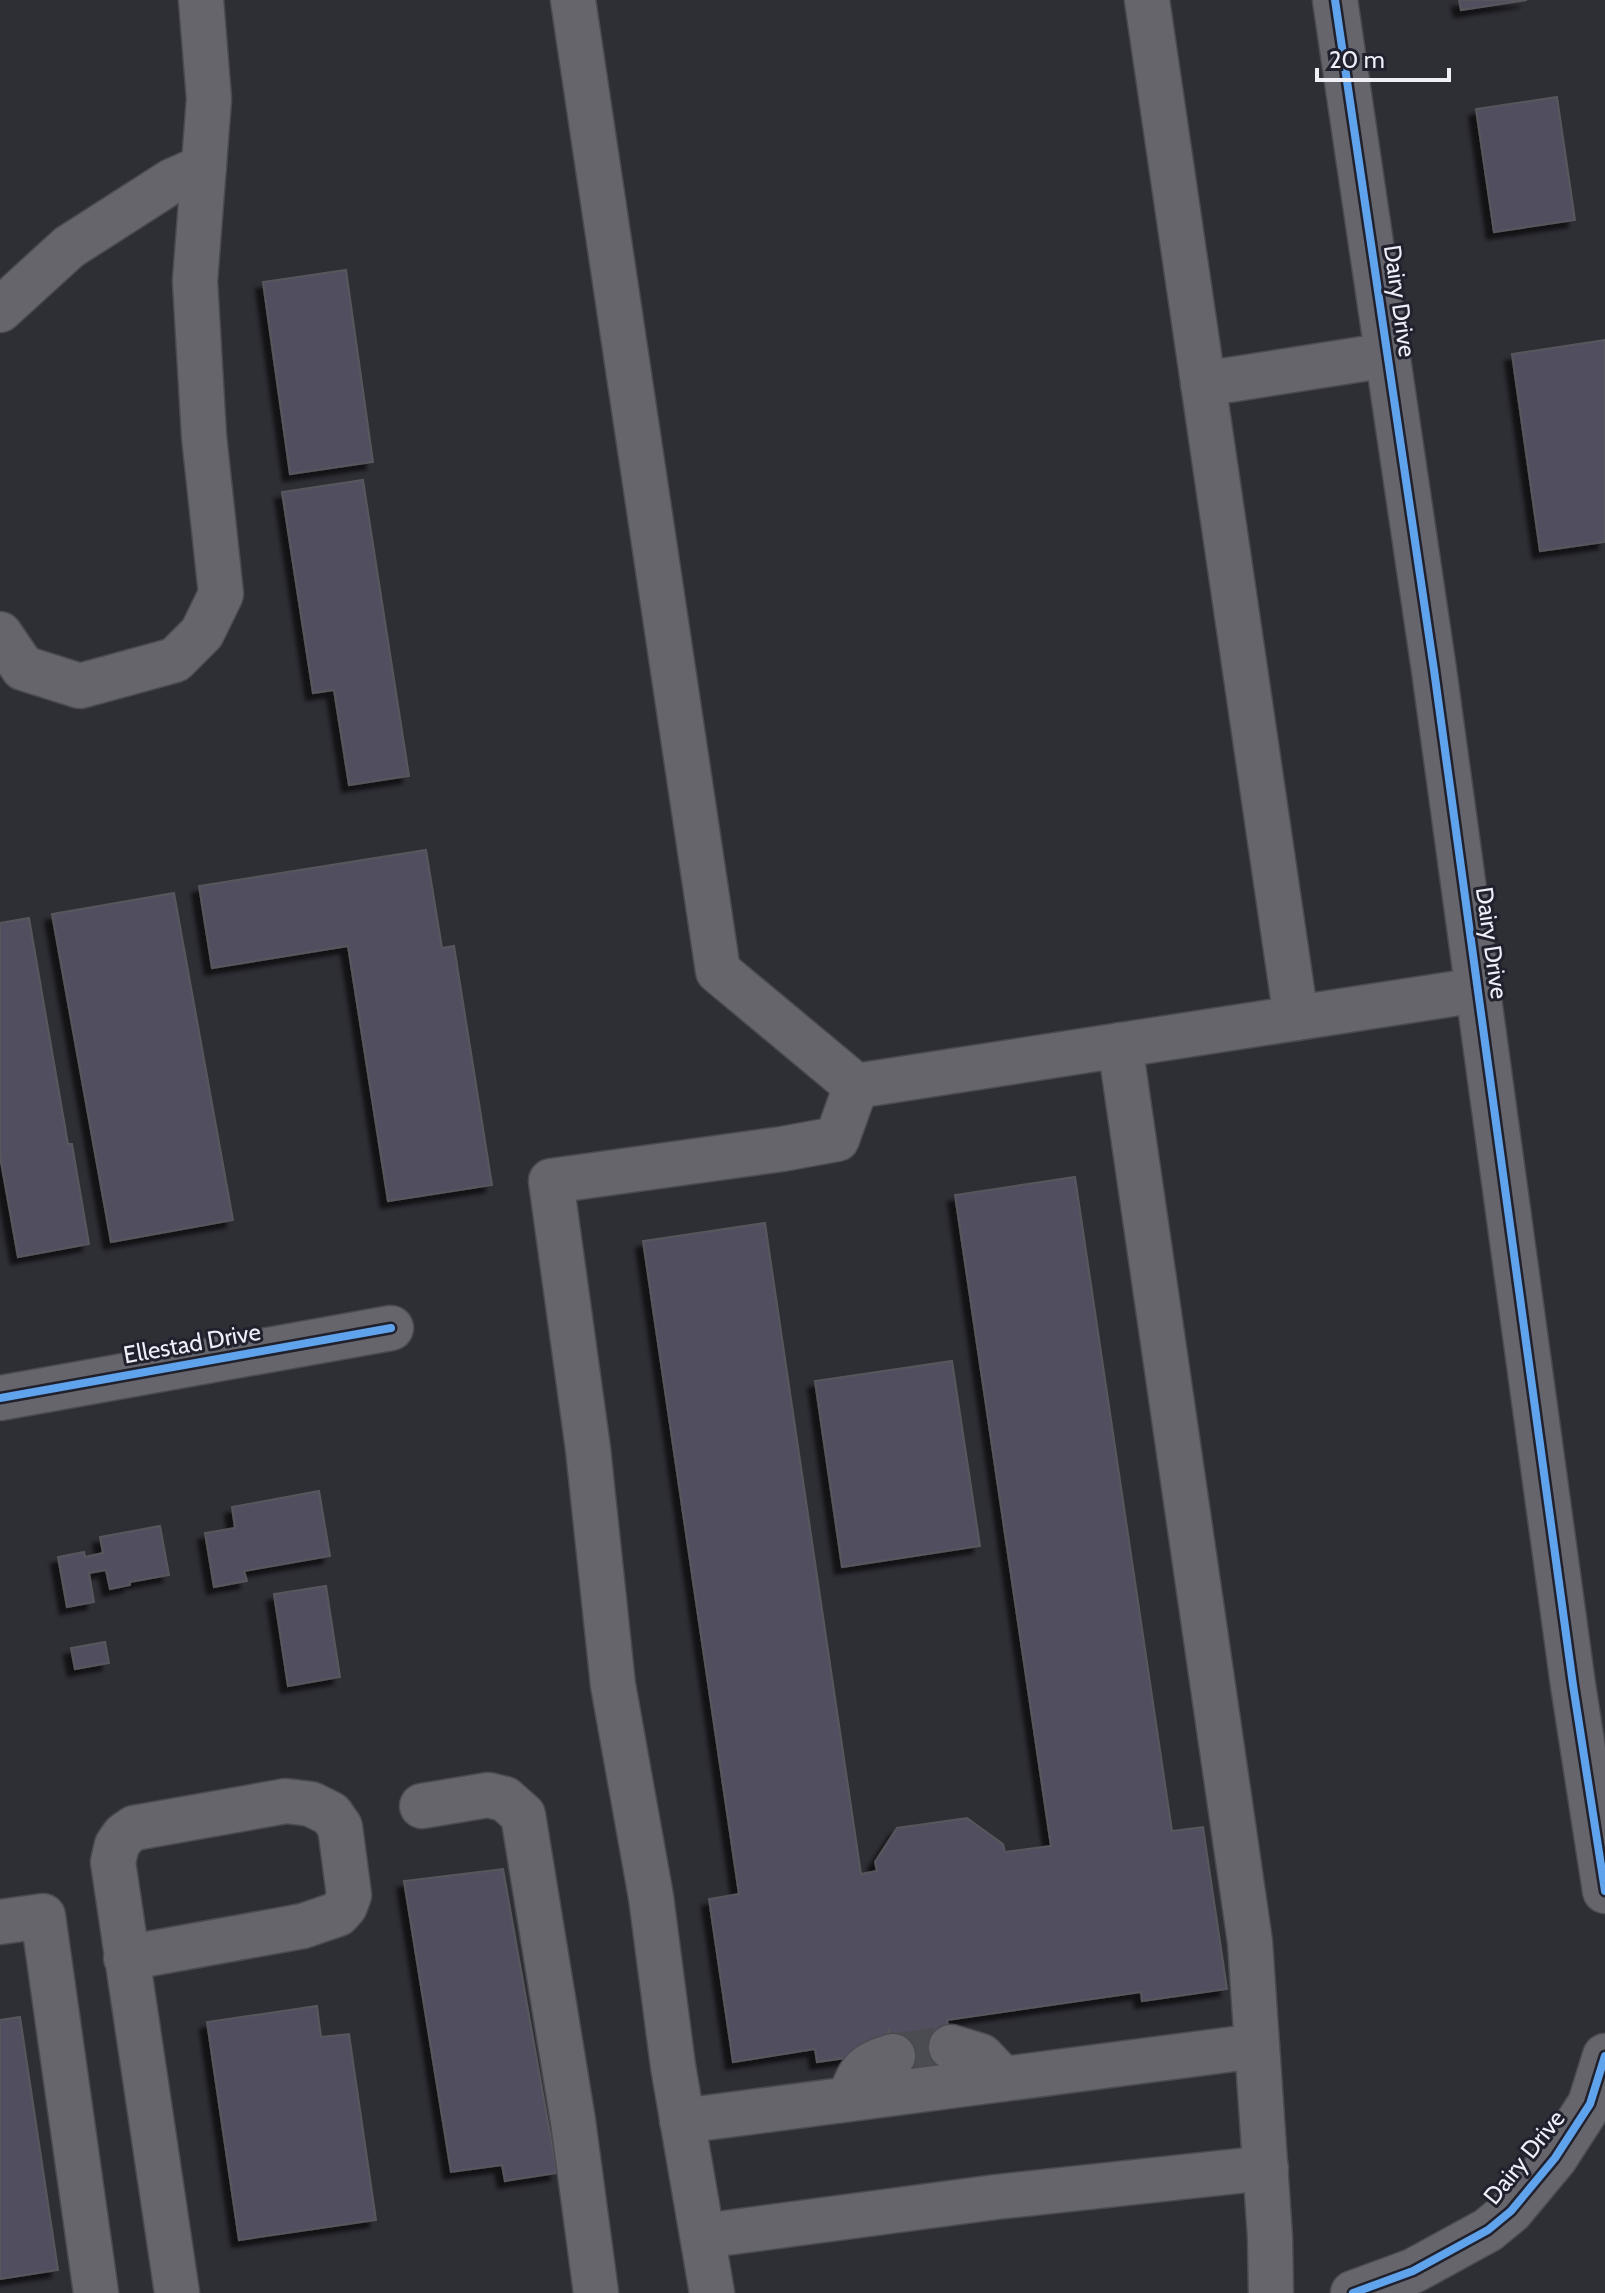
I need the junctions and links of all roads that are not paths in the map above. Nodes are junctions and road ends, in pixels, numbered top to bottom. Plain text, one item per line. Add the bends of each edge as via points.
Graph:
1 (201, 0) edge
2 (573, 0) edge
3 (1147, 0) edge
4 (1335, 0) edge
5 (204, 167) junction
6 (0, 310) edge
7 (1388, 355) junction
8 (1203, 384) junction
9 (0, 634) edge
10 (1478, 990) junction
11 (1296, 1018) junction
12 (1120, 1045) junction
13 (856, 1086) junction
14 (391, 1328) dead end
15 (0, 1398) edge
16 (422, 1806) dead end
17 (1605, 1891) edge
18 (0, 1922) edge
19 (126, 1958) junction
20 (1257, 2046) junction
21 (951, 2047) tunnel mouth
22 (893, 2056) tunnel mouth
23 (1605, 2056) edge
24 (1003, 2079) junction
25 (850, 2099) junction
26 (682, 2121) junction
27 (1266, 2168) junction
28 (703, 2236) junction
29 (96, 2293) edge
30 (177, 2293) edge
31 (596, 2293) edge
32 (712, 2293) edge
33 (1271, 2293) edge
34 (1353, 2293) edge

1 - 5 street via 209,99
2 - 13 street via 718,971
3 - 8 street
4 - 7 street, Dairy Drive
5 - 6 street via 172,181 69,247
5 - 9 street via 195,281 221,594 202,633 175,660 80,686 23,668
7 - 8 street
7 - 10 street, Dairy Drive
8 - 11 street
10 - 11 street
10 - 17 street, Dairy Drive
11 - 12 street
12 - 13 street
12 - 20 street via 1250,1942
13 - 26 street via 837,1139 551,1181 588,1449 613,1685 651,1897
14 - 15 street, Ellestad Drive
16 - 31 street via 488,1795 505,1799 523,1815
18 - 29 street via 43,1916
19 - 19 street via 113,1862 117,1845 134,1828 286,1801 311,1804 331,1814 340,1827 349,1895 338,1914 303,1926
19 - 30 street
20 - 24 street
20 - 27 street
21 - 24 street via 981,2056
22 - 25 street via 872,2062 856,2078
23 - 34 street, Dairy Drive via 1590,2104 1511,2211 1488,2230 1413,2271
24 - 25 street
25 - 26 street
26 - 28 street
27 - 28 street
27 - 33 street
28 - 32 street

